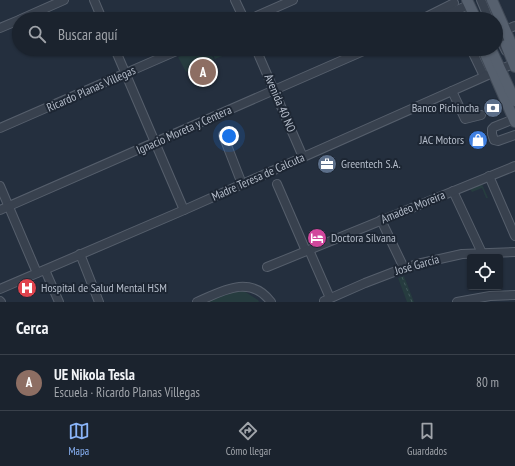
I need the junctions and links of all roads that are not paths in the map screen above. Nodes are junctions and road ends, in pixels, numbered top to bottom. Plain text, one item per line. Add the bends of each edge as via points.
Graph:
1 (64, 0) edge
2 (94, 0) edge
3 (235, 0) edge
4 (293, 0) edge
5 (472, 0) edge
6 (481, 0) edge
7 (487, 0) edge
8 (492, 0) edge
9 (458, 6) edge
10 (36, 12) edge
11 (99, 12) edge
12 (241, 12) edge
13 (266, 12) edge
14 (441, 12) edge
15 (448, 12) edge
16 (466, 12) edge
17 (477, 12) edge
18 (487, 12) edge
19 (492, 12) edge
20 (495, 12) edge
21 (12, 23) edge
22 (515, 26) edge
23 (0, 28) edge
24 (503, 30) edge
25 (503, 33) edge
26 (503, 36) edge
27 (503, 38) edge
28 (514, 45) edge
29 (118, 56) edge
30 (165, 56) edge
31 (259, 56) edge
32 (352, 56) edge
33 (477, 56) edge
34 (486, 56) edge
35 (493, 56) edge
36 (514, 65) edge
37 (126, 73) junction
38 (496, 75) junction
39 (274, 91) junction
40 (451, 92) junction
41 (515, 102) edge
42 (459, 113) dead end
43 (481, 115) dead end
44 (514, 121) edge
45 (0, 128) edge
46 (223, 135) dead end
47 (515, 135) edge
48 (155, 142) junction
49 (303, 158) junction
50 (515, 166) edge
51 (488, 176) junction
52 (242, 184) junction
53 (277, 184) dead end
54 (0, 186) edge
55 (453, 191) junction
56 (9, 206) junction
57 (0, 210) edge
58 (184, 210) junction
59 (381, 220) junction
60 (515, 236) edge
61 (307, 250) junction
62 (515, 252) edge
63 (482, 253) junction
64 (80, 254) junction
65 (267, 267) dead end
66 (402, 269) junction
67 (41, 271) junction
68 (0, 289) edge
69 (515, 295) edge
70 (325, 301) edge
71 (59, 302) edge
72 (100, 302) edge
73 (197, 302) edge
74 (271, 302) edge
75 (457, 302) edge

1 - 10 street
2 - 11 street
3 - 12 street
4 - 13 street
5 - 17 street
6 - 18 street
7 - 19 main road
8 - 20 main road
9 - 14 street
9 - 15 street
9 - 16 main road
21 - 23 street
22 - 24 street
25 - 28 main road
26 - 36 street
27 - 36 main road
29 - 37 street
30 - 37 street, Ricardo Planas Villegas
31 - 39 street, Avenida 40 NO
32 - 39 street, Ignacio Moreta y Centera
33 - 38 street
34 - 38 main road
35 - 38 main road
36 - 38 street, Madre Teresa de Calcuta
37 - 45 street, Ricardo Planas Villegas
37 - 48 street
38 - 40 street, Madre Teresa de Calcuta
38 - 41 main road
38 - 44 main road
39 - 48 street, Ignacio Moreta y Centera
39 - 49 street, Avenida 40 NO
40 - 42 street
40 - 43 street via 465,119
40 - 49 street, Madre Teresa de Calcuta
44 - 47 street via 492,128 492,134 494,140 498,141
46 - 52 street
48 - 56 street, Ignacio Moreta y Centera
48 - 58 street
49 - 52 street, Madre Teresa de Calcuta
50 - 51 street, Amadeo Moreira
51 - 55 street, Amadeo Moreira
51 - 60 street
52 - 58 street, Madre Teresa de Calcuta
53 - 61 street
54 - 56 street
55 - 59 street, Amadeo Moreira
55 - 63 street
56 - 57 street, Ignacio Moreta y Centera
56 - 67 street
58 - 64 street, Madre Teresa de Calcuta
59 - 61 street, Amadeo Moreira
59 - 66 street
61 - 65 street, Amadeo Moreira
61 - 70 street
62 - 63 street, José García
63 - 66 street, José García via 447,257
64 - 67 street, Madre Teresa de Calcuta
64 - 72 street
66 - 70 street, José García
67 - 68 street, Madre Teresa de Calcuta
67 - 71 street
69 - 75 street via 490,296
73 - 74 street via 238,287 250,287 261,292

